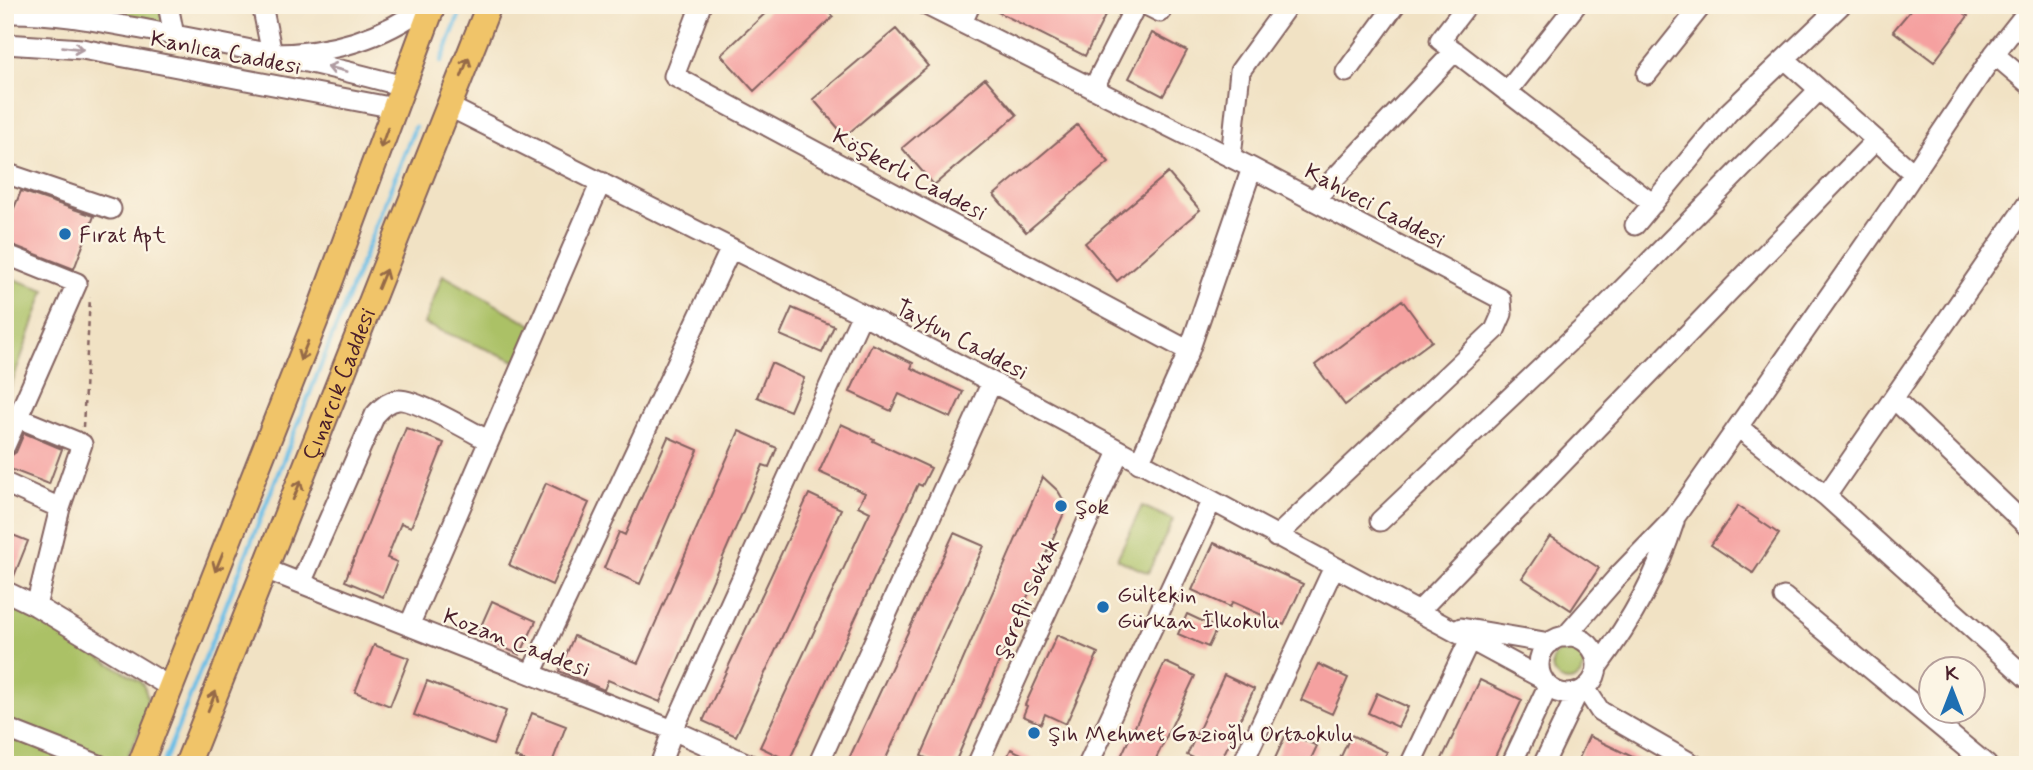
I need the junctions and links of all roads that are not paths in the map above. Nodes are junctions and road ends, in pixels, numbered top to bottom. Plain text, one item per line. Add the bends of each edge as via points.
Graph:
1 (168, 5) edge
2 (262, 5) edge
3 (427, 5) edge
4 (433, 5) edge
5 (489, 5) edge
6 (701, 5) edge
7 (926, 5) edge
8 (1136, 5) edge
9 (1146, 5) edge
10 (1164, 5) edge
11 (1288, 5) edge
12 (1395, 5) edge
13 (1467, 5) edge
14 (1577, 5) edge
15 (1702, 5) edge
16 (1841, 5) edge
17 (64, 10) edge
18 (2028, 11) edge
19 (5, 13) edge
20 (966, 14) edge
21 (174, 35) junction
22 (5, 44) edge
23 (1455, 51) junction
24 (272, 54) junction
25 (1994, 54) junction
26 (1785, 60) junction
27 (1346, 72) dead end
28 (1647, 74) dead end
29 (2028, 83) edge
30 (1093, 89) junction
31 (1819, 90) junction
32 (1507, 92) junction
33 (399, 97) junction
34 (450, 107) junction
35 (1876, 140) junction
36 (1231, 157) junction
37 (1252, 168) junction
38 (5, 173) edge
39 (1913, 173) junction
40 (601, 182) junction
41 (1314, 200) junction
42 (2028, 202) edge
43 (1653, 204) junction
44 (111, 209) dead end
45 (1635, 225) dead end
46 (731, 248) junction
47 (5, 254) edge
48 (862, 314) junction
49 (1189, 351) junction
50 (992, 382) junction
51 (1894, 399) junction
52 (16, 417) junction
53 (1738, 427) junction
54 (489, 441) junction
55 (5, 446) edge
56 (1119, 452) junction
57 (1139, 463) junction
58 (5, 484) edge
59 (1826, 496) junction
60 (1211, 502) junction
61 (60, 508) junction
62 (1675, 517) junction
63 (1380, 521) dead end
64 (2028, 527) edge
65 (1276, 537) junction
66 (1334, 567) junction
67 (265, 569) junction
68 (301, 583) junction
69 (5, 591) edge
70 (1784, 597) dead end
71 (36, 606) junction
72 (1419, 611) junction
73 (1446, 625) junction
74 (409, 626) junction
75 (1470, 639) junction
76 (1558, 640) junction
77 (1597, 667) junction
78 (531, 674) junction
79 (2028, 679) edge
80 (1545, 683) junction
81 (170, 687) junction
82 (1582, 690) junction
83 (5, 728) edge
84 (673, 730) junction
85 (1661, 757) edge
86 (189, 764) edge
87 (99, 765) edge
88 (140, 765) edge
89 (660, 765) edge
90 (750, 765) edge
91 (818, 765) edge
92 (977, 765) edge
93 (1088, 765) edge
94 (1242, 765) edge
95 (1410, 765) edge
96 (1511, 765) edge
97 (1543, 765) edge
98 (1694, 765) edge
99 (1987, 765) edge

1 - 21 street
2 - 24 street
3 - 24 street via 386,30 346,45
4 - 33 main road, Çınarcık Caddesi
34 -> 5 main road, Çınarcık Caddesi
6 - 49 street, Köşkerli Caddesi via 674,76
7 - 20 street, Kahveci Caddesi
8 - 30 street
9 - 10 street via 1160,12
11 - 36 street via 1240,71
12 - 27 street
13 - 23 street via 1440,40
14 - 32 street
15 - 28 street
16 - 26 street
17 - 19 street, Kanlıca Caddesi
17 - 21 street, Kanlıca Caddesi
18 - 25 street
20 - 30 street, Kahveci Caddesi
21 - 24 street, Kanlıca Caddesi
22 -> 33 street, Kanlıca Caddesi via 82,49
23 - 32 street
23 - 41 street
33 -> 24 street, Kanlıca Caddesi
25 - 29 street
25 - 39 street
26 - 31 street
26 - 43 street via 1728,113
30 - 36 street, Kahveci Caddesi
31 - 35 street
31 - 63 street via 1595,317
32 - 43 street
33 -> 81 main road, Çınarcık Caddesi
34 - 40 street, Tayfun Caddesi
67 -> 34 main road, Çınarcık Caddesi
35 - 39 street
35 - 72 street
36 - 37 street, Kahveci Caddesi
37 - 41 street, Kahveci Caddesi
37 - 49 street
38 - 44 street
39 - 53 street
40 - 46 street, Tayfun Caddesi
40 - 54 street
41 - 65 street, Kahveci Caddesi via 1501,299 1502,314 1495,330
42 - 51 street
43 - 45 street
46 - 48 street, Tayfun Caddesi
46 - 78 street
47 - 52 street via 77,283
48 - 50 street, Tayfun Caddesi
48 - 84 street
49 - 57 street
50 - 56 street, Tayfun Caddesi
50 - 91 street
51 - 59 street
51 - 64 street
52 - 55 street
52 - 61 street via 82,444
53 - 59 street
53 - 62 street
54 - 68 street via 400,399 386,404 375,415
54 - 74 street
56 - 57 street, Tayfun Caddesi
56 - 92 street, Şerefli Sokak
57 - 60 street, Tayfun Caddesi
58 - 61 street
59 - 79 street
60 - 65 street, Tayfun Caddesi
60 - 93 street
61 - 71 street
62 - 76 street
62 - 77 street via 1644,597
65 - 66 street, Tayfun Caddesi
66 - 72 street, Tayfun Caddesi
66 - 94 street
67 - 68 street, Kozan Caddesi
86 -> 67 main road, Çınarcık Caddesi
68 - 74 street, Kozan Caddesi
69 - 71 street
70 - 99 street
71 - 81 street
72 - 73 street, Tayfun Caddesi
73 - 75 street
73 - 76 street
74 - 78 street, Kozan Caddesi
75 - 80 street
75 - 95 street
76 - 77 street via 1573,637 1588,645
76 - 80 street via 1541,656
77 - 82 street
78 - 84 street, Kozan Caddesi
80 - 82 street via 1562,694
80 - 96 street
81 - 88 main road, Çınarcık Caddesi
82 - 85 street via 1600,711
82 - 97 street
83 - 87 street
84 - 89 street
84 - 90 street, Kozan Caddesi
85 - 98 street

